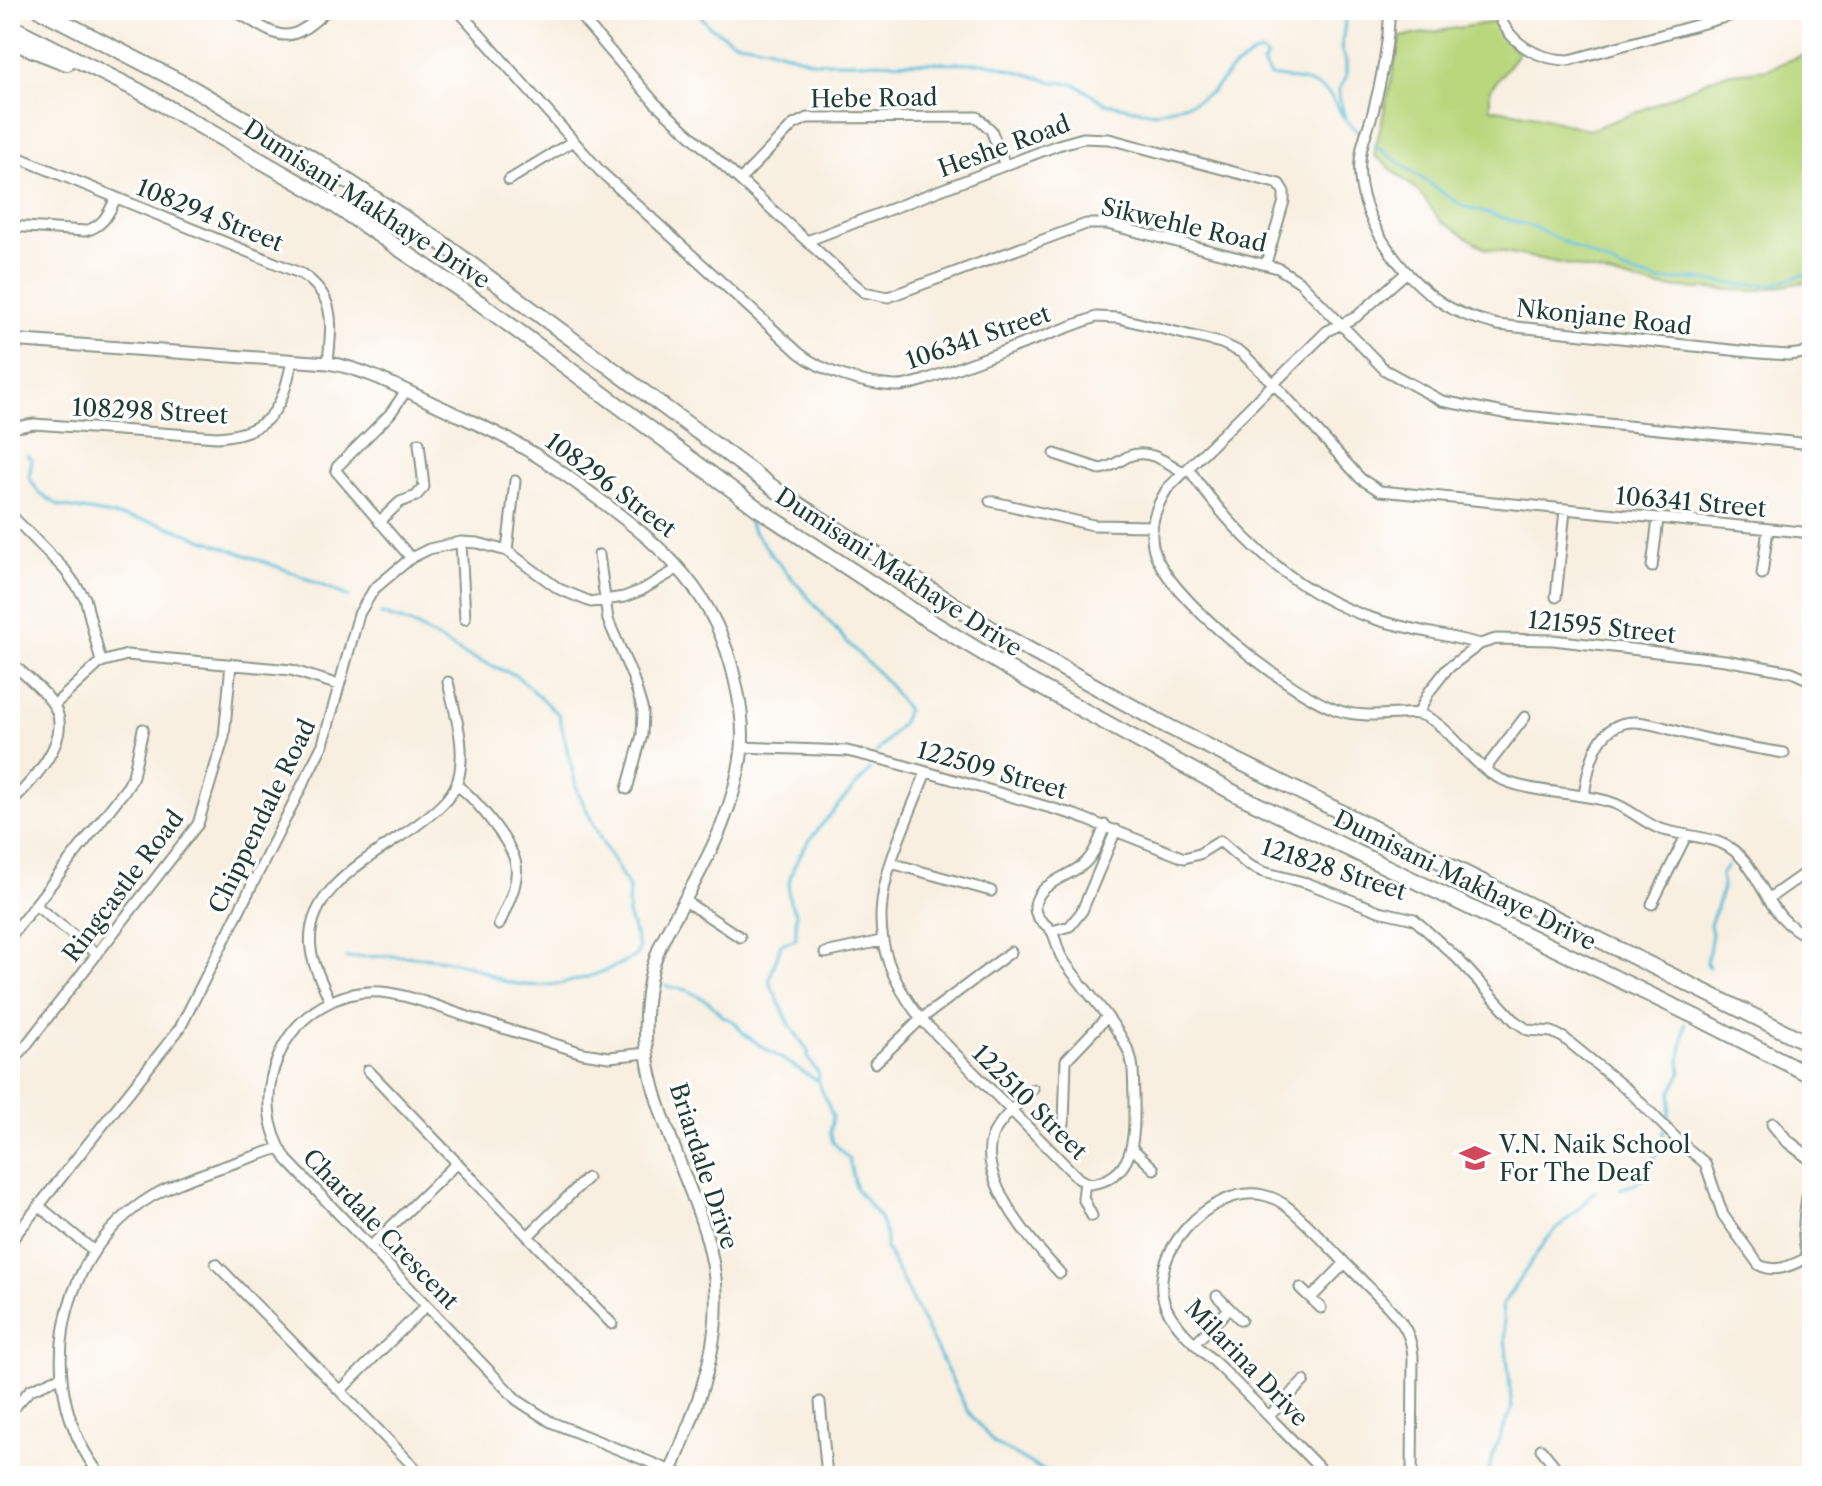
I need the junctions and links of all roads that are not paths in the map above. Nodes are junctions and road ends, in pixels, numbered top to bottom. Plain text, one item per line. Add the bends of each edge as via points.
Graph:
1 (40, 10) edge
2 (233, 10) edge
3 (327, 10) edge
4 (458, 10) edge
5 (575, 10) edge
6 (1390, 10) edge
7 (1497, 10) edge
8 (1751, 10) edge
9 (10, 26) edge
10 (10, 41) edge
11 (139, 91) junction
12 (573, 141) junction
13 (10, 154) edge
14 (1005, 165) junction
15 (509, 180) dead end
16 (740, 180) junction
17 (116, 198) junction
18 (10, 226) edge
19 (807, 241) junction
20 (1266, 263) junction
21 (1407, 272) junction
22 (1340, 323) junction
23 (10, 340) edge
24 (1812, 352) edge
25 (292, 361) junction
26 (328, 363) junction
27 (1275, 385) junction
28 (406, 391) junction
29 (10, 428) edge
30 (419, 443) dead end
31 (1812, 444) edge
32 (1055, 454) dead end
33 (1186, 470) junction
34 (515, 481) dead end
35 (990, 501) dead end
36 (1565, 510) junction
37 (10, 514) edge
38 (1658, 519) junction
39 (379, 522) junction
40 (1152, 526) junction
41 (1768, 529) junction
42 (1812, 533) edge
43 (461, 542) junction
44 (507, 551) junction
45 (599, 555) dead end
46 (411, 558) junction
47 (1652, 567) dead end
48 (679, 568) junction
49 (1762, 574) dead end
50 (1556, 597) dead end
51 (604, 601) junction
52 (465, 619) dead end
53 (1480, 644) junction
54 (10, 661) edge
55 (101, 662) junction
56 (231, 664) junction
57 (1812, 681) edge
58 (448, 682) dead end
59 (339, 685) junction
60 (54, 705) junction
61 (1418, 714) junction
62 (1525, 717) dead end
63 (143, 729) dead end
64 (742, 747) junction
65 (1784, 753) dead end
66 (1485, 769) junction
67 (926, 772) junction
68 (456, 785) junction
69 (627, 789) dead end
70 (1584, 796) junction
71 (10, 803) edge
72 (1105, 825) junction
73 (1116, 830) junction
74 (1686, 836) junction
75 (1220, 841) joint
76 (891, 863) junction
77 (1812, 868) edge
78 (991, 891) dead end
79 (1768, 899) junction
80 (685, 901) junction
81 (1652, 904) dead end
82 (35, 905) junction
83 (499, 925) dead end
84 (1052, 931) junction
85 (10, 937) edge
86 (740, 937) dead end
87 (1812, 938) edge
88 (881, 941) junction
89 (1011, 952) dead end
90 (825, 953) dead end
91 (97, 954) junction
92 (330, 1001) junction
93 (1106, 1018) junction
94 (921, 1019) junction
95 (1812, 1045) edge
96 (647, 1053) junction
97 (875, 1063) dead end
98 (10, 1066) edge
99 (368, 1070) dead end
100 (1812, 1076) edge
101 (1033, 1089) dead end
102 (1012, 1112) junction
103 (1064, 1124) dead end
104 (1773, 1124) dead end
105 (279, 1148) junction
106 (1133, 1149) junction
107 (1812, 1160) edge
108 (457, 1163) junction
109 (1154, 1169) dead end
110 (1812, 1175) edge
111 (587, 1178) dead end
112 (1085, 1182) junction
113 (39, 1206) junction
114 (1092, 1216) dead end
115 (1809, 1224) edge
116 (528, 1236) junction
117 (10, 1242) edge
118 (370, 1247) junction
119 (94, 1251) junction
120 (1810, 1259) edge
121 (1345, 1263) junction
122 (216, 1264) dead end
123 (1060, 1273) dead end
124 (1300, 1288) dead end
125 (1217, 1296) dead end
126 (1311, 1298) junction
127 (426, 1306) junction
128 (1321, 1308) dead end
129 (1229, 1309) junction
130 (1241, 1320) dead end
131 (612, 1324) dead end
132 (1195, 1343) junction
133 (60, 1377) junction
134 (1304, 1381) dead end
135 (341, 1390) junction
136 (820, 1402) dead end
137 (10, 1412) edge
138 (1269, 1416) junction
139 (1541, 1449) dead end
140 (670, 1473) edge
141 (101, 1476) edge
142 (423, 1476) edge
143 (684, 1476) edge
144 (827, 1476) edge
145 (1327, 1476) edge
146 (1412, 1476) edge
147 (1563, 1476) edge

1 - 95 main road, Dumisani Makhaye Drive via 192,88 392,209 779,492 1019,645 1198,741
2 - 3 street via 288,36 299,34
4 - 12 street, 106341 Street
5 - 16 street, Sikwehle Road via 655,103
6 - 21 street, Nkonjane Road via 1360,169 1367,207
7 - 8 street via 1515,41 1541,56 1570,60
9 - 11 main road, Dumisani Makhaye Drive
10 - 11 main road
11 - 100 main road, Dumisani Makhaye Drive via 264,161 420,260 757,508 1026,679 1238,795
12 - 15 street
12 - 27 street, 106341 Street via 679,244 820,367 875,383 911,384 1105,316 1229,346
13 - 17 street, 108294 Street
14 - 16 street, Hebe Road via 991,130 977,117 807,118 793,125
14 - 19 street, Heshe Road
14 - 20 street, Heshe Road via 1095,137 1275,182 1284,201
16 - 19 street, Sikwehle Road
17 - 18 street via 95,229
17 - 26 street, 108294 Street via 313,281 330,313
19 - 20 street, Sikwehle Road via 864,292 881,297 1086,224 1107,224
20 - 22 street, Sikwehle Road via 1300,282
21 - 22 street via 1356,317
21 - 24 street, Nkonjane Road via 1445,305 1498,325 1759,353
22 - 27 street
22 - 31 street, Sikwehle Road via 1385,370 1442,401 1514,415
23 - 25 street, 108296 Street
25 - 26 street, 108296 Street
25 - 29 street, 108298 Street via 278,408 239,435 34,424
26 - 28 street, 108296 Street
27 - 33 street
27 - 36 street, 106341 Street via 1373,488
28 - 39 street via 337,467 337,475
28 - 48 street, 108296 Street via 528,450 640,529
30 - 39 street via 424,487
32 - 33 street via 1100,469 1143,453
33 - 40 street via 1159,502
33 - 53 street via 1265,558 1302,585 1377,620
34 - 44 street
35 - 40 street via 1093,525
36 - 38 street, 106341 Street
36 - 50 street
37 - 55 street via 85,598
38 - 41 street, 106341 Street
38 - 47 street
39 - 46 street
40 - 61 street via 1158,562 1174,585 1218,631 1277,674 1337,710
41 - 42 street, 106341 Street
41 - 49 street
43 - 44 street, Chippendale Road
43 - 46 street, Chippendale Road
43 - 52 street
44 - 51 street, Chippendale Road via 570,595
45 - 51 street
46 - 59 street, Chippendale Road via 367,601
48 - 51 street, Chippendale Road via 642,590
48 - 64 street, 108296 Street via 702,598 730,656
51 - 69 street via 643,711
53 - 57 street, 121595 Street via 1520,639 1601,645 1777,668
53 - 61 street, 121595 Street via 1447,669
54 - 60 street
55 - 56 street via 127,655
55 - 60 street
56 - 59 street via 291,670
56 - 91 street, Ringcastle Road via 224,737 203,815
58 - 68 street via 461,743
59 - 113 street, Chippendale Road via 317,756 180,1028
60 - 71 street via 58,724 50,754
61 - 66 street
62 - 66 street
63 - 82 street via 128,786
64 - 67 street, 122509 Street via 847,751
64 - 80 street, 108296 Street via 724,823
65 - 70 street via 1628,722 1613,728 1596,746
66 - 70 street via 1503,780
67 - 72 street, 122509 Street
67 - 76 street, 122510 Street
68 - 83 street via 482,810 514,858 514,883
68 - 92 street via 432,814 324,897 311,927 311,949
70 - 74 street via 1610,801 1654,826
72 - 73 street, 122509 Street
72 - 84 street via 1084,864 1051,883 1035,901 1037,916
73 - 75 street, 122509 Street via 1184,858
73 - 84 street via 1082,911 1070,926
74 - 79 street via 1733,850
74 - 81 street
75 - 120 street, 121828 Street via 1263,872 1421,924 1515,1021 1528,1030 1564,1038 1705,1163 1723,1215 1759,1265 1780,1269
76 - 78 street
76 - 88 street, 122510 Street via 881,901
77 - 79 street
79 - 87 street via 1790,928
80 - 86 street
80 - 96 street, 108296 Street via 652,968
82 - 85 street
82 - 91 street
84 - 93 street via 1061,956
88 - 90 street
88 - 94 street, 122510 Street via 890,971
89 - 94 street
91 - 98 street, Ringcastle Road
92 - 96 street, Chardale Crescent via 388,993 583,1053
92 - 105 street, Chardale Crescent via 292,1032 274,1066 268,1103
93 - 103 street via 1064,1065
93 - 106 street via 1132,1061
94 - 97 street
94 - 102 street, 122510 Street
96 - 140 street, Briardale Drive via 707,1237 717,1302 709,1371
99 - 108 street
101 - 102 street
102 - 112 street, 122510 Street
102 - 123 street via 992,1137 992,1170 1025,1231
104 - 107 street
105 - 118 street, Chardale Crescent
105 - 119 street via 145,1200
106 - 109 street
106 - 112 street, 122510 Street via 1111,1176
108 - 116 street
108 - 118 street
110 - 115 street, 121828 Street
111 - 116 street
112 - 114 street via 1083,1198
113 - 117 street, Chippendale Road
113 - 119 street
115 - 120 street, 121828 Street
116 - 131 street
118 - 127 street, Chardale Crescent
119 - 133 street via 65,1317
121 - 126 street
121 - 132 street, Milarina Drive via 1278,1200 1239,1194 1216,1203 1172,1246 1161,1279 1172,1318
121 - 146 street, Milarina Drive via 1399,1320 1411,1342
122 - 135 street
124 - 126 street
125 - 129 street
126 - 128 street
127 - 135 street
127 - 140 street, Chardale Crescent via 528,1409
129 - 130 street
129 - 132 street
132 - 138 street, Milarina Drive
133 - 137 street via 30,1390
133 - 141 street via 77,1438
134 - 138 street
135 - 142 street
136 - 144 street
138 - 145 street, Milarina Drive
139 - 147 street
140 - 143 street, Chardale Crescent

